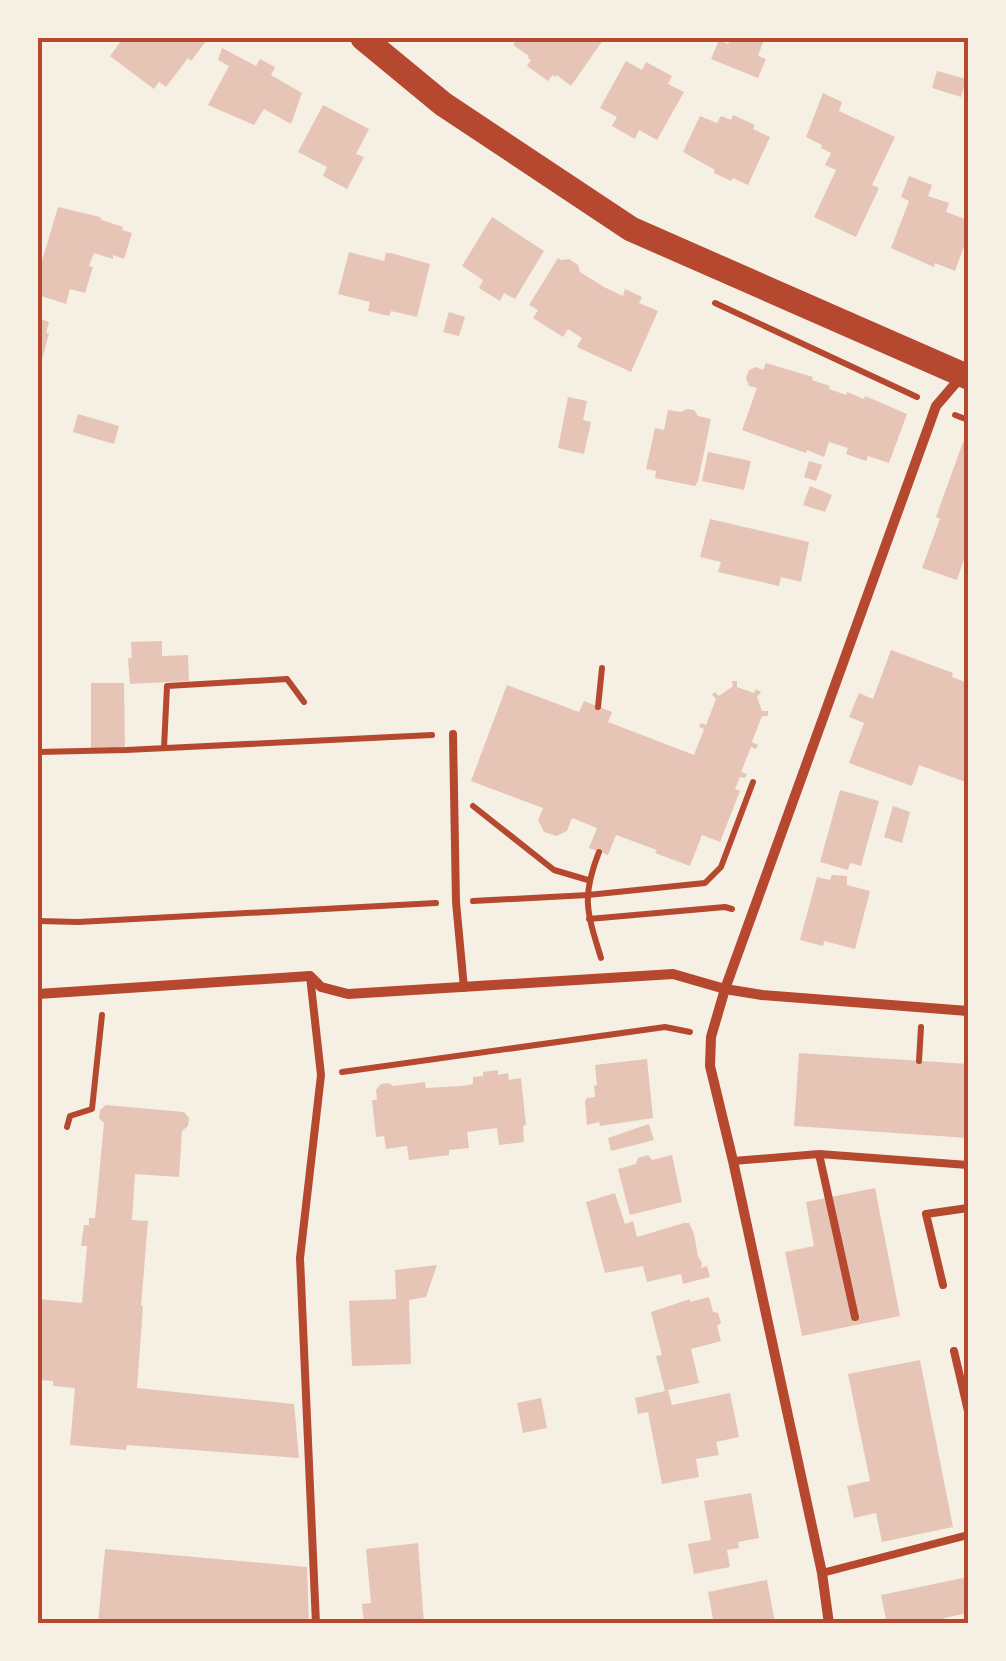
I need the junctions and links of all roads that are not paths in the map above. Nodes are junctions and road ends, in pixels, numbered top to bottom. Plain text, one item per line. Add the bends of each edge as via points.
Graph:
1 (364, 38) edge
2 (967, 374) edge
3 (453, 734) road end
4 (310, 976) junction
5 (464, 988) junction
6 (725, 989) junction
7 (38, 994) edge
8 (968, 1011) edge
9 (818, 1154) junction
10 (733, 1160) junction
11 (968, 1165) edge
12 (968, 1208) edge
13 (942, 1285) dead end
14 (854, 1316) dead end
15 (954, 1351) dead end
16 (968, 1411) edge
17 (968, 1535) edge
18 (822, 1573) junction
19 (316, 1624) edge
20 (829, 1624) edge

1 - 2 main road via 443,104 630,228
2 - 6 street via 936,406
3 - 5 lane
4 - 5 street via 321,987 348,994
4 - 7 street
4 - 19 lane via 322,1074 300,1258
5 - 6 street via 673,974
6 - 8 street
6 - 10 street via 710,1066
9 - 10 lane
9 - 11 lane
9 - 14 lane
10 - 18 street
12 - 13 lane via 926,1214
15 - 16 lane
17 - 18 lane
18 - 20 street

